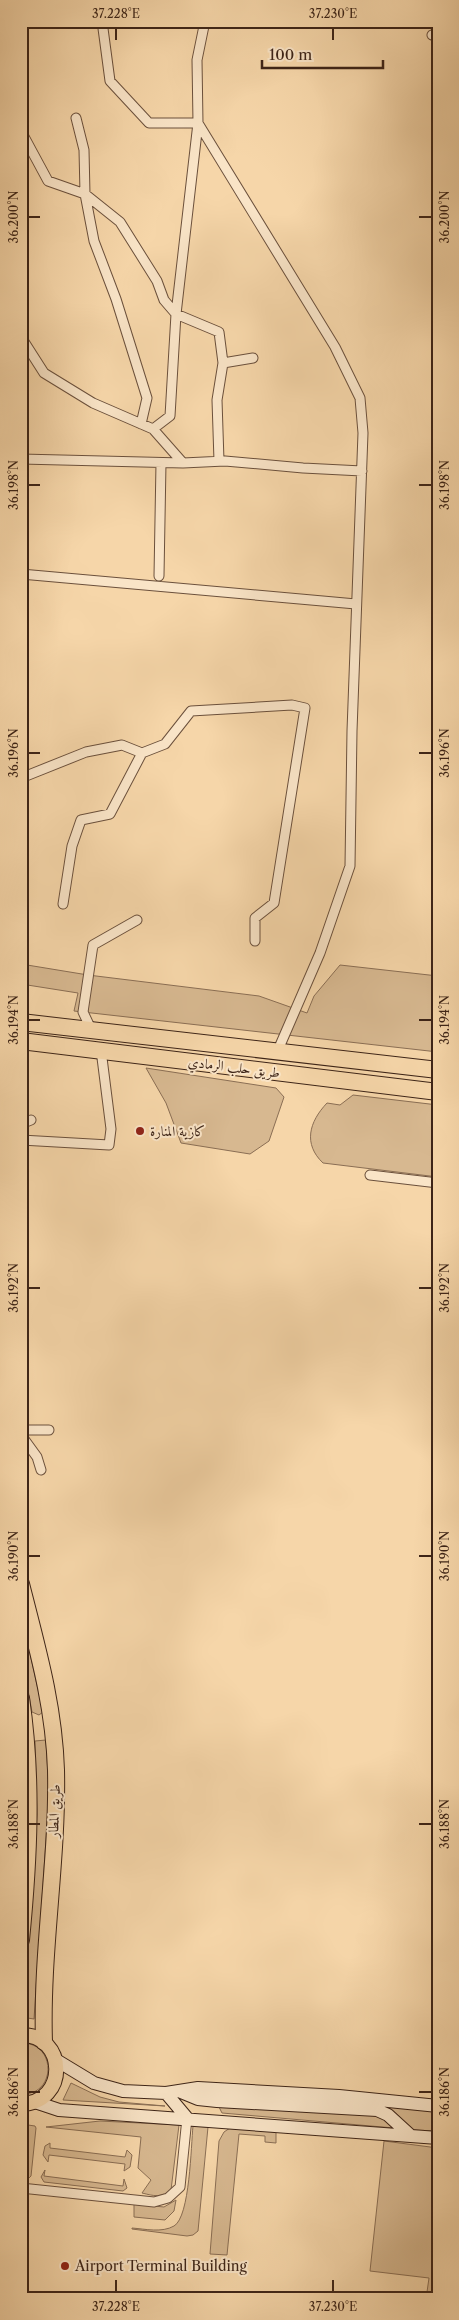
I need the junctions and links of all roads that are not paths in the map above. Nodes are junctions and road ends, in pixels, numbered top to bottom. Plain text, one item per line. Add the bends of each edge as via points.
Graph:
1 (102, 21) edge
2 (205, 21) edge
3 (76, 118) dead end
4 (198, 123) junction
5 (21, 131) edge
6 (84, 194) junction
7 (176, 314) junction
8 (21, 338) edge
9 (253, 358) dead end
10 (223, 363) junction
11 (141, 424) junction
12 (153, 429) junction
13 (21, 459) edge
14 (219, 461) junction
15 (161, 463) junction
16 (183, 463) junction
17 (362, 471) junction
18 (21, 574) edge
19 (158, 576) dead end
20 (356, 604) junction
21 (142, 753) junction
22 (21, 778) edge
23 (62, 904) dead end
24 (137, 920) dead end
25 (255, 941) dead end
26 (21, 1021) edge
27 (91, 1029) junction
28 (24, 1043) edge
29 (102, 1050) junction
30 (273, 1050) junction
31 (438, 1070) edge
32 (438, 1092) edge
33 (31, 1120) dead end
34 (21, 1124) edge
35 (21, 1140) edge
36 (370, 1175) dead end
37 (438, 1183) edge
38 (21, 1430) edge
39 (49, 1430) dead end
40 (21, 1435) edge
41 (41, 1470) dead end
42 (21, 1584) edge
43 (21, 1698) edge
44 (52, 1724) junction
45 (25, 1726) junction
46 (21, 1940) edge
47 (21, 2035) edge
48 (44, 2042) junction
49 (56, 2060) junction
50 (166, 2093) junction
51 (209, 2095) junction
52 (28, 2102) edge
53 (438, 2106) edge
54 (187, 2118) junction
55 (213, 2120) junction
56 (411, 2136) junction
57 (438, 2138) edge
58 (21, 2188) edge

1 - 4 street via 110,81 150,123
2 - 4 street via 197,60
3 - 6 street via 84,150
4 - 7 street
4 - 17 street via 335,348 360,398
5 - 6 street via 48,181
6 - 7 street via 120,222 157,281 164,300
6 - 11 street via 94,241 147,398
7 - 10 street via 219,332
7 - 12 street via 170,416
8 - 11 street via 44,373 93,403
9 - 10 street
10 - 14 street via 217,400
11 - 12 street
12 - 16 street
13 - 15 street
14 - 16 street
14 - 17 street
15 - 16 street
15 - 19 street
17 - 20 street
18 - 20 street
20 - 30 street via 350,866 320,953
21 - 22 street via 122,745 86,752
21 - 23 street via 110,814 81,820 72,846
21 - 25 street via 165,744 191,711 305,708 274,903 255,918
24 - 27 street via 93,945 83,1012
26 - 27 highway, طريق حلب الرمادي
27 - 30 highway, طريق حلب الرمادي
28 - 29 highway, طريق حلب الرمادي
29 - 32 highway, طريق حلب الرمادي
29 - 35 street via 112,1129 109,1144
30 - 31 highway, طريق حلب الرمادي
33 - 34 street
36 - 37 street
38 - 39 street
40 - 41 street via 37,1457
42 - 44 highway, طريق المطار via 47,1682
43 - 45 highway, طريق المطار
44 - 45 highway
44 - 48 highway, طريق المطار via 56,1801 44,1990
45 - 46 highway, طريق المطار via 30,1782 29,1842
47 - 48 main road
48 - 49 main road
49 - 50 main road via 106,2088
49 - 52 main road via 56,2080 44,2097
50 - 51 main road
50 - 54 main road
51 - 53 main road via 340,2096
51 - 55 main road
51 - 56 main road via 377,2110 388,2115
52 - 54 main road via 60,2110
54 - 55 main road
54 - 58 street via 180,2187 162,2201
55 - 56 main road
56 - 57 main road

